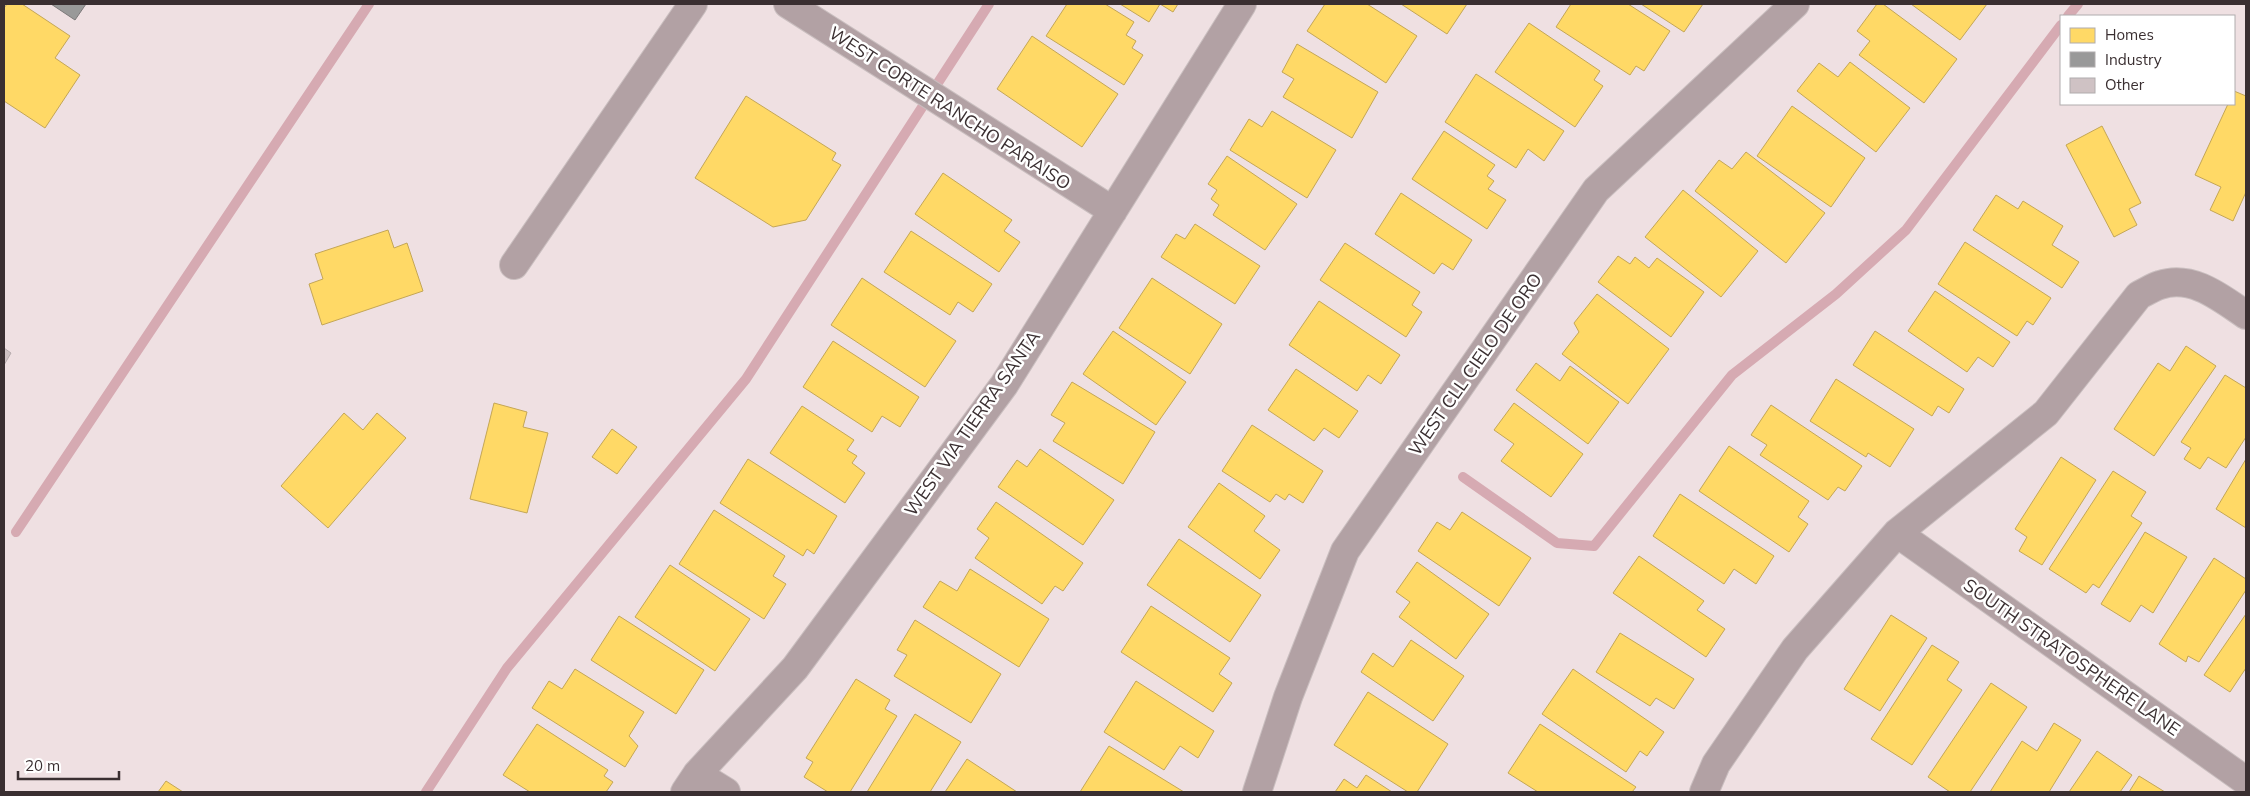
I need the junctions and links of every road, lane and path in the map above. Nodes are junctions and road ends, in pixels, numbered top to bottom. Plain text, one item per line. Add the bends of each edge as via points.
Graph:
1 (693, 4) edge
2 (788, 4) edge
3 (1242, 4) edge
4 (1795, 4) edge
5 (1113, 211) junction
6 (514, 265) dead end
7 (2246, 315) edge
8 (1897, 533) junction
9 (2246, 781) edge
10 (691, 783) edge
11 (726, 792) edge
12 (1257, 792) edge
13 (1704, 792) edge

1 - 6 street
2 - 5 street, WEST CORTE RANCHO PARAISO
3 - 5 street, WEST VIA TIERRA SANTA
4 - 12 street, WEST CLL CIELO DE ORO via 1596,190 1345,551 1288,697
5 - 10 street, WEST VIA TIERRA SANTA via 1004,385 795,668
7 - 8 street via 2216,294 2189,282 2161,284 2139,295 2046,413
8 - 9 street, SOUTH STRATOSPHERE LANE
8 - 13 street via 1795,649 1716,764
10 - 11 street

